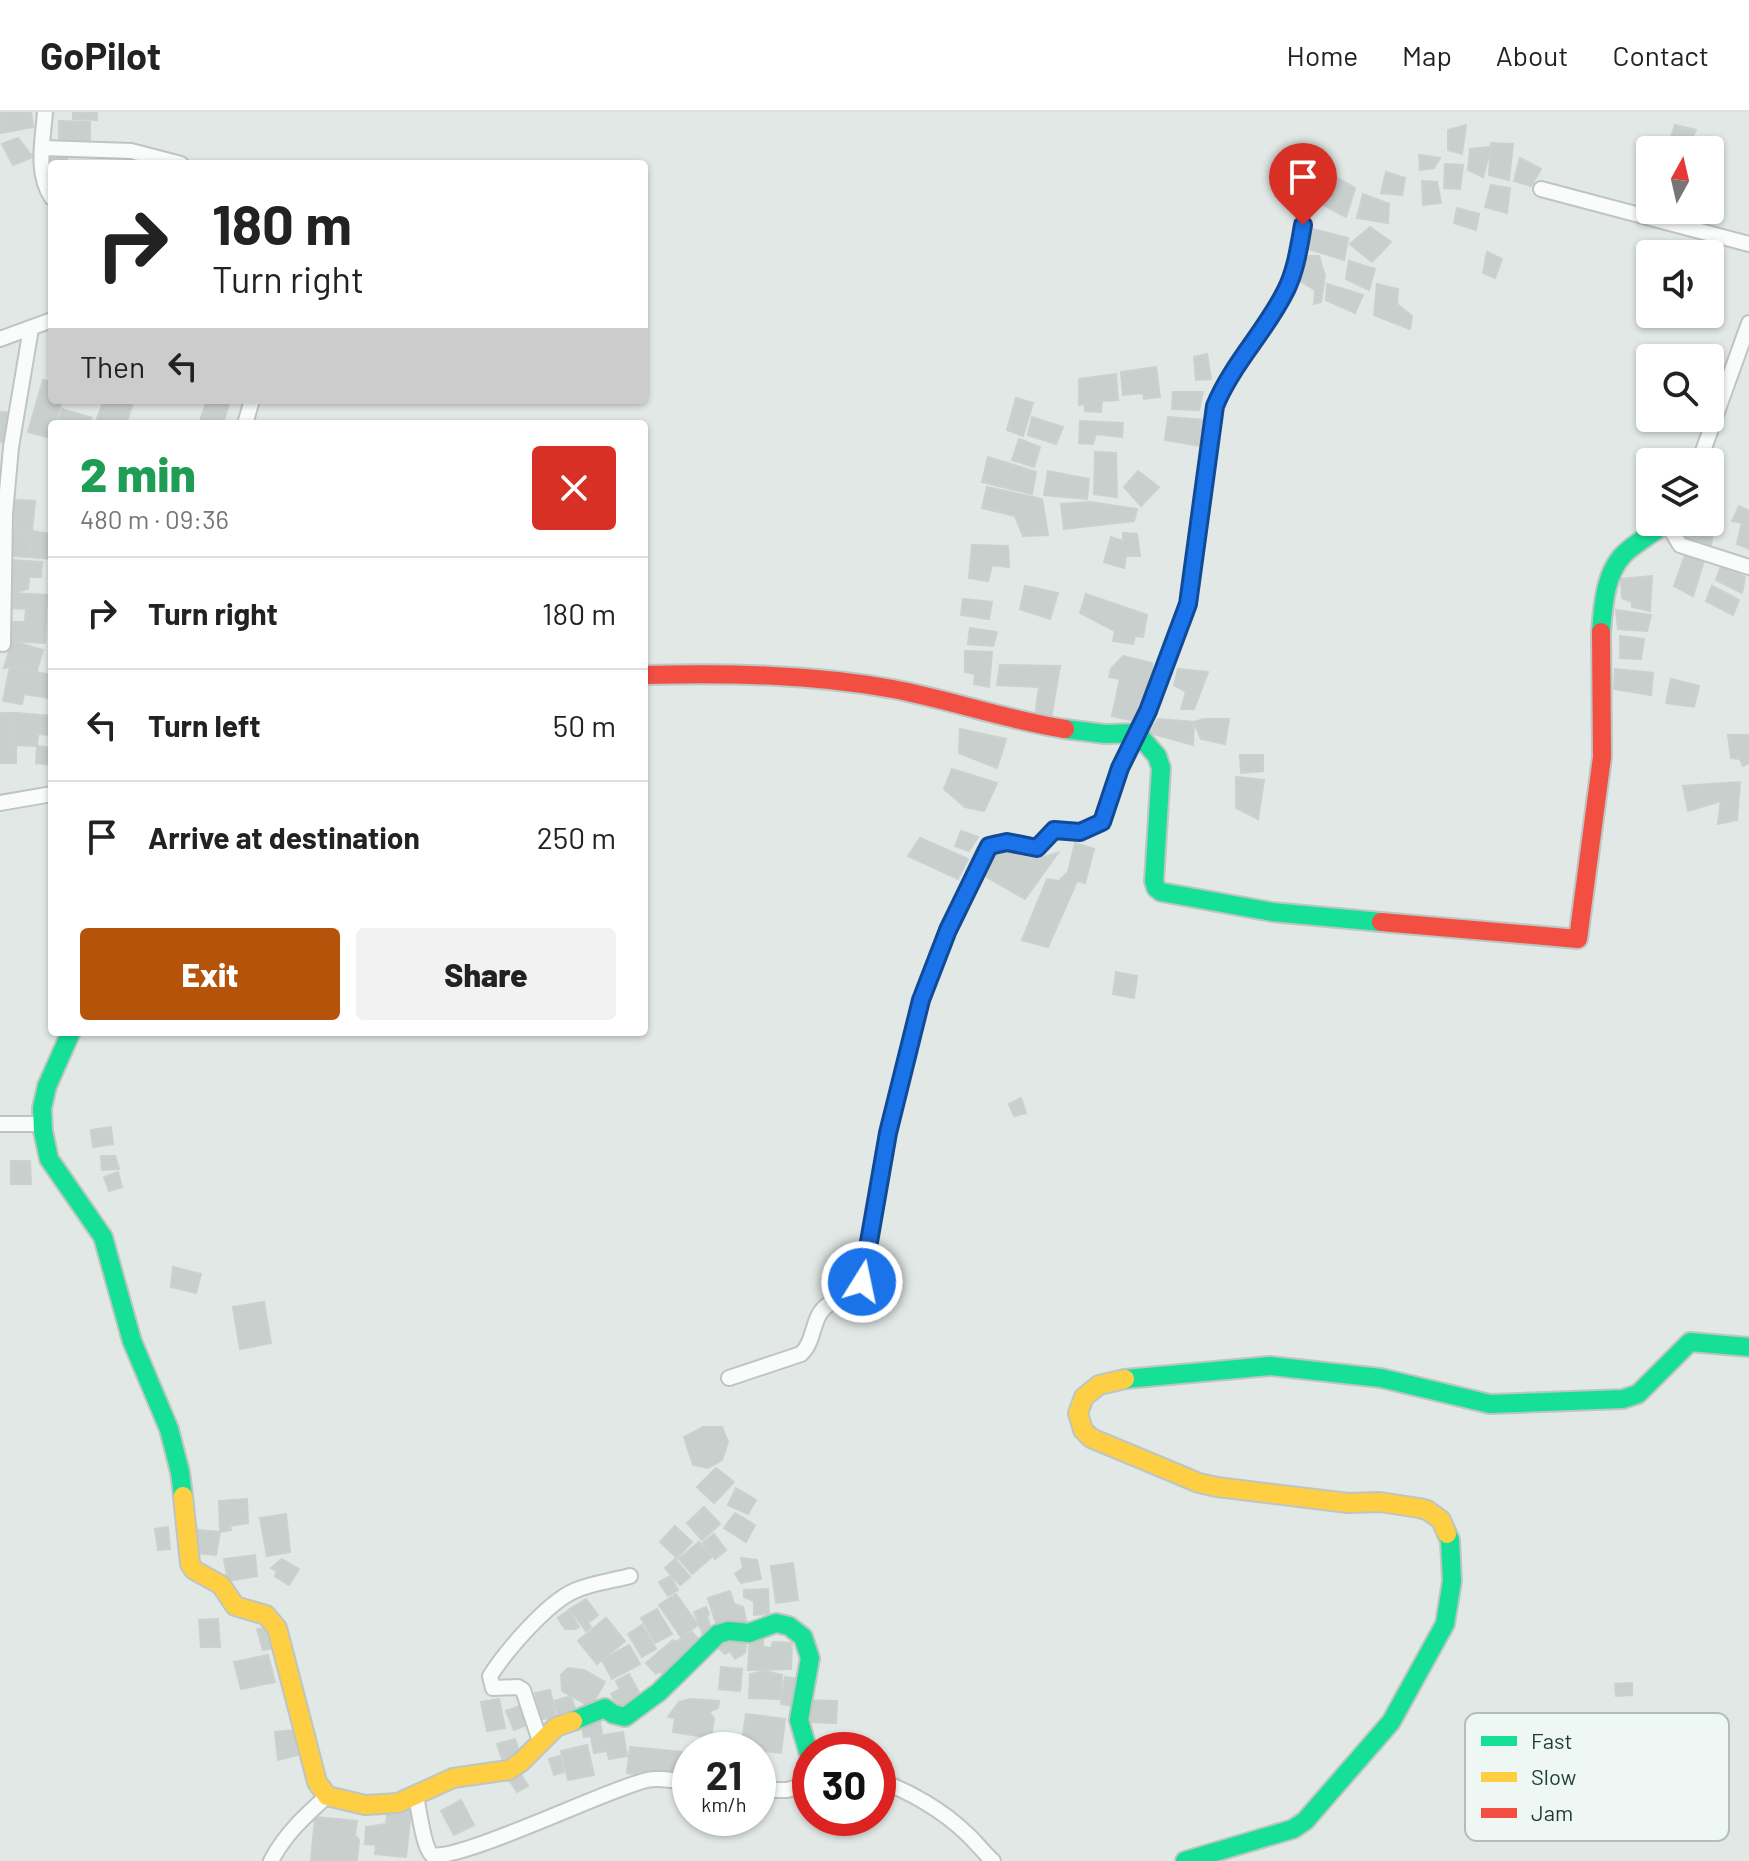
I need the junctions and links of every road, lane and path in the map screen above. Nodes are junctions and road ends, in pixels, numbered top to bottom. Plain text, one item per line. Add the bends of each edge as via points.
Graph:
1 (45, 112) edge
2 (42, 148) junction
3 (166, 160) edge
4 (48, 188) edge
5 (1541, 189) dead end
6 (1303, 225) dead end
7 (1749, 244) edge
8 (48, 322) edge
9 (1749, 323) edge
10 (31, 328) junction
11 (0, 339) edge
12 (1704, 448) edge
13 (1649, 536) edge
14 (1675, 536) edge
15 (1749, 567) edge
16 (3, 644) dead end
17 (648, 675) edge
18 (1137, 733) junction
19 (48, 795) edge
20 (0, 803) edge
21 (69, 1036) edge
22 (0, 1124) edge
23 (42, 1124) junction
24 (1749, 1347) edge
25 (729, 1378) dead end
26 (630, 1576) dead end
27 (802, 1732) edge
28 (540, 1741) junction
29 (672, 1782) edge
30 (896, 1788) edge
31 (327, 1796) junction
32 (416, 1796) junction
33 (271, 1861) edge
34 (993, 1861) edge
35 (1185, 1861) edge

1 - 2 street
2 - 3 street via 131,151
2 - 4 street
5 - 7 street
6 - 18 street via 1285,292 1215,406 1190,593
8 - 10 street
9 - 12 street
10 - 11 street
10 - 16 street via 5,514
13 - 18 street via 1616,562 1602,617 1602,755 1578,939 1272,912 1161,892 1154,881 1161,768
14 - 15 street via 1680,545
17 - 18 street via 714,673 893,689 1026,723
18 - 25 street via 1102,822 1080,832 1054,830 1037,848 1007,842 984,852 921,1000 888,1133 862,1282 821,1310 801,1354
19 - 20 street
21 - 23 street via 47,1086
22 - 23 street
23 - 31 street via 49,1159 103,1237 132,1341 169,1429 180,1472 190,1564 221,1585 235,1606 266,1615 277,1628 317,1782
24 - 35 street via 1690,1342 1638,1394 1623,1399 1490,1404 1381,1378 1270,1366 1108,1381 1090,1388 1080,1401 1078,1418 1091,1438 1217,1487 1427,1510 1441,1520 1450,1540 1452,1581 1445,1624 1391,1722 1305,1821
26 - 28 street via 579,1589 556,1602 490,1676 493,1688 523,1690
27 - 28 street via 799,1720 808,1646 795,1630 776,1623 749,1633 718,1634 625,1717 605,1708 593,1711 556,1727
28 - 32 street via 509,1770 453,1778
29 - 32 street via 646,1780 521,1839 445,1861 428,1850
30 - 34 street via 964,1831
31 - 32 street via 365,1805
31 - 33 street via 281,1842

